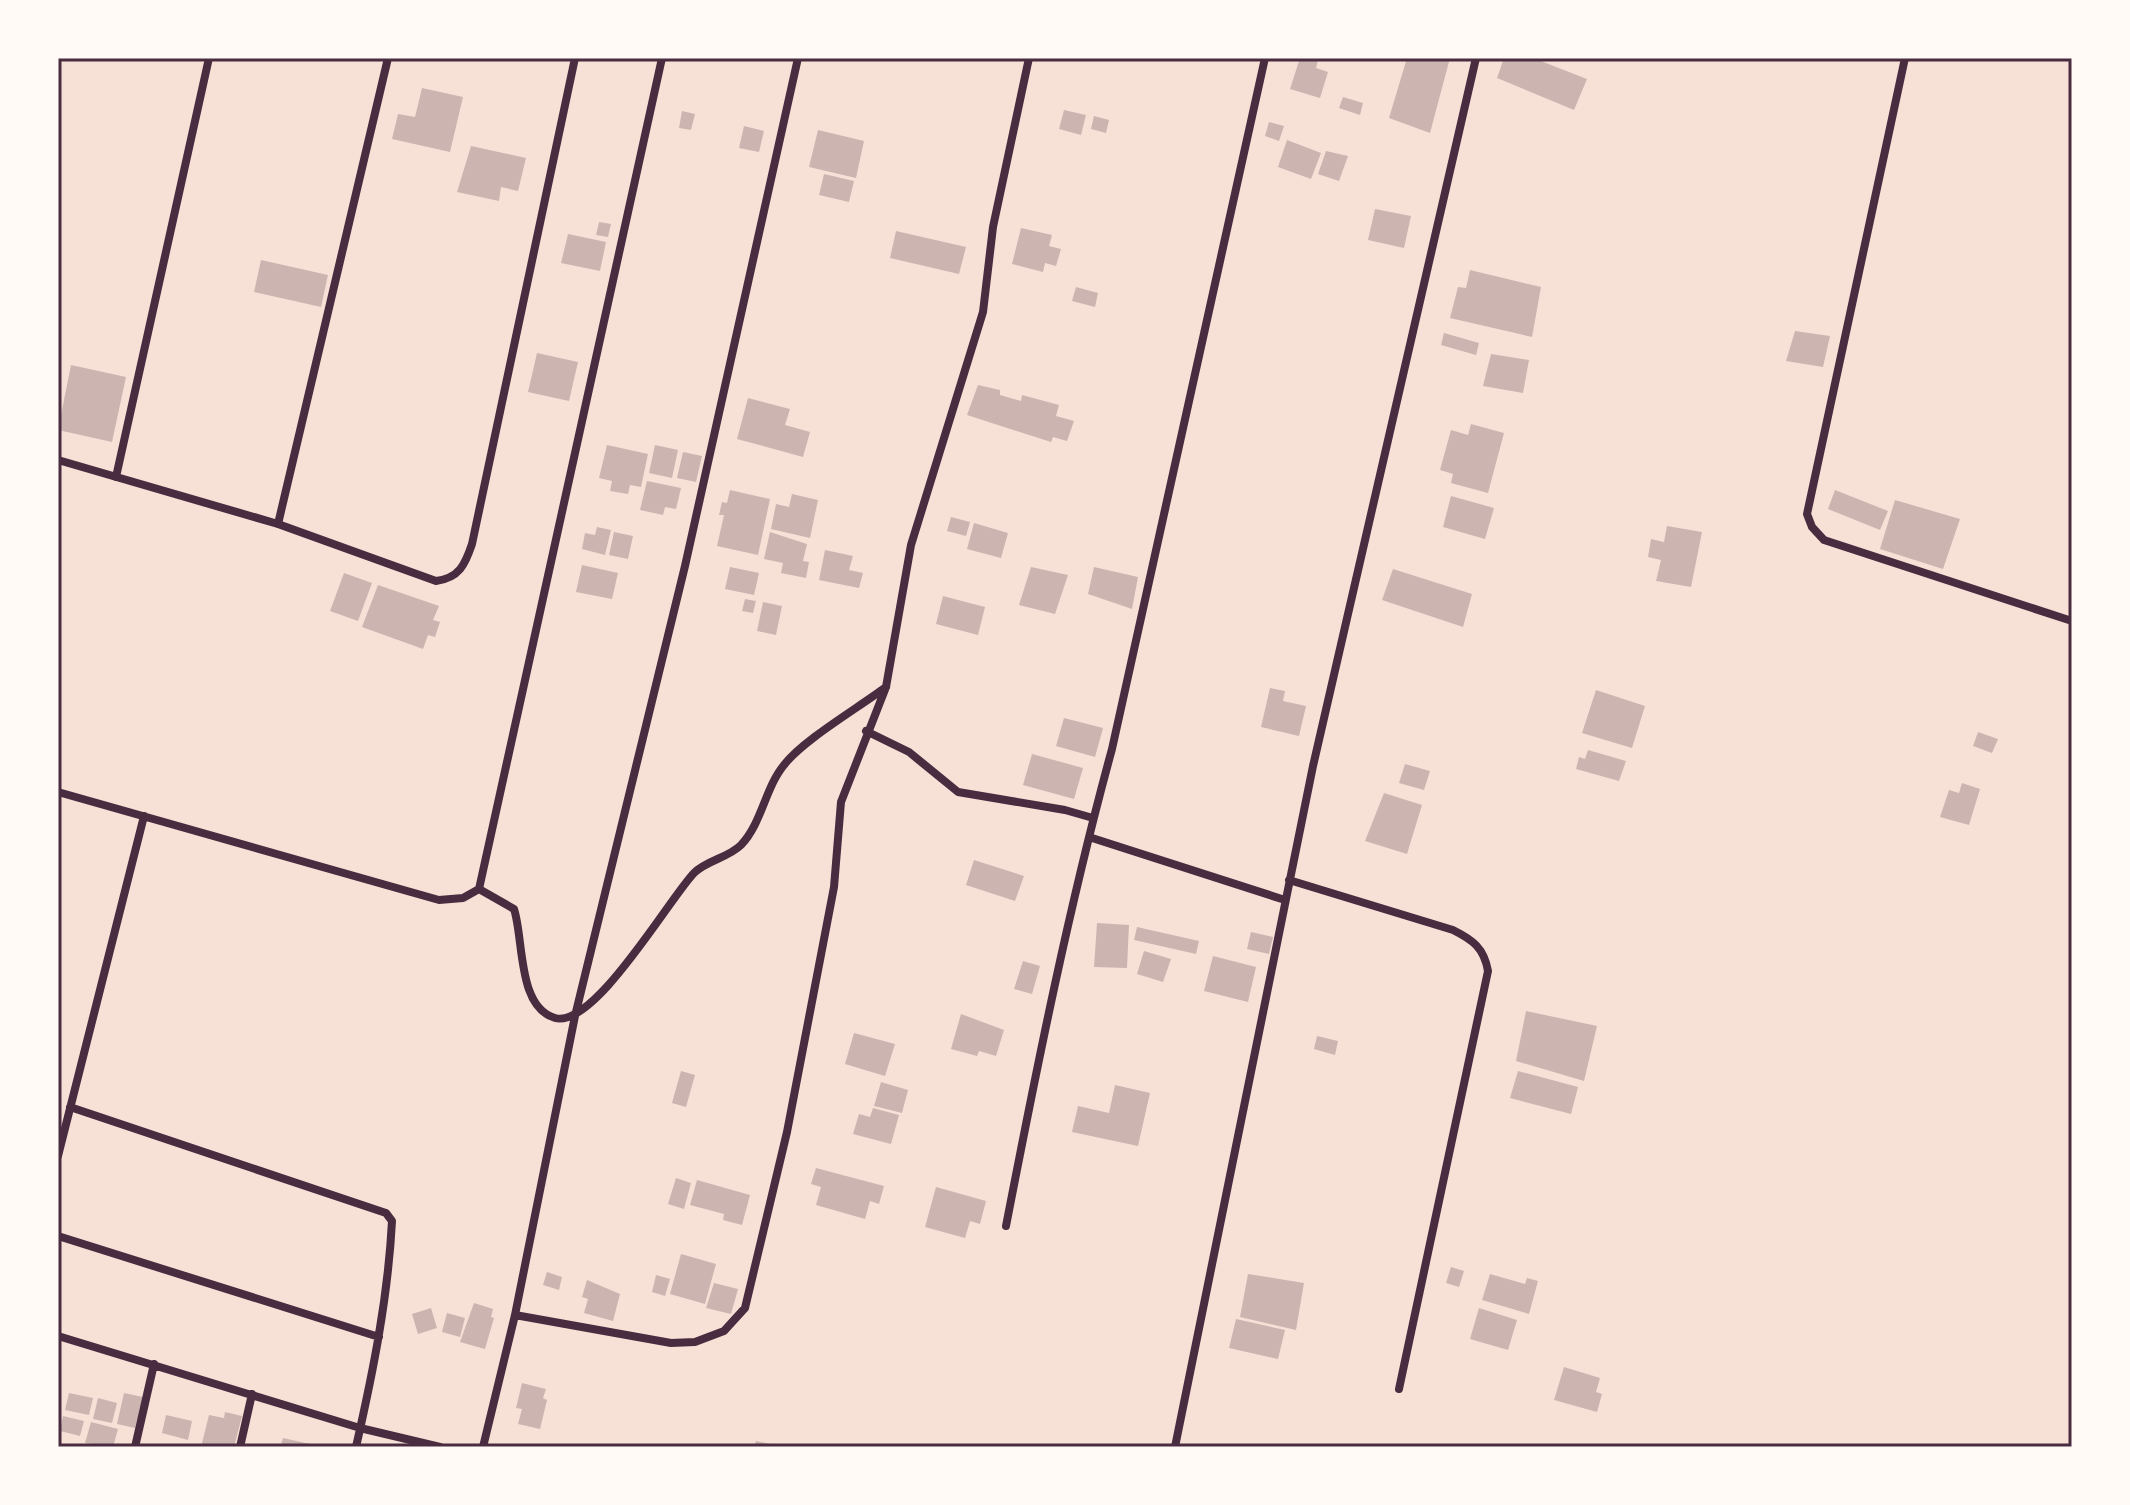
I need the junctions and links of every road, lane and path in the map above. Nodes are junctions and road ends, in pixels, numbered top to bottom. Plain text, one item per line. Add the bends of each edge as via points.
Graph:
1 (209, 58) edge
2 (388, 58) edge
3 (575, 58) edge
4 (662, 58) edge
5 (798, 58) edge
6 (1029, 58) edge
7 (1265, 58) edge
8 (1476, 58) edge
9 (1905, 58) edge
10 (58, 460) edge
11 (116, 477) junction
12 (278, 524) junction
13 (2072, 621) edge
14 (886, 687) junction
15 (866, 731) junction
16 (58, 792) edge
17 (144, 816) junction
18 (1093, 818) junction
19 (1089, 837) junction
20 (1289, 880) junction
21 (479, 889) junction
22 (1285, 900) junction
23 (575, 1016) junction
24 (70, 1107) junction
25 (58, 1156) edge
26 (1006, 1226) dead end
27 (58, 1236) edge
28 (515, 1315) junction
29 (58, 1336) edge
30 (379, 1337) junction
31 (154, 1364) junction
32 (1399, 1389) dead end
33 (252, 1394) junction
34 (360, 1428) junction
35 (135, 1447) edge
36 (240, 1447) edge
37 (356, 1447) edge
38 (440, 1447) edge
39 (483, 1447) edge
40 (1175, 1447) edge

1 - 11 street
2 - 12 street
3 - 12 street via 472,544 459,572 436,581
4 - 21 street
5 - 23 street via 685,566
6 - 14 street via 993,227 983,312 911,545
7 - 18 street
8 - 20 street
9 - 13 street via 1807,514 1824,540
10 - 11 street
11 - 12 street
14 - 15 street
14 - 23 street via 784,765 739,847 694,873 640,949
15 - 18 street via 909,752 958,792
15 - 28 street via 841,802 831,902 787,1132 745,1308 724,1331 695,1342 671,1343
16 - 17 street
17 - 21 street via 439,900 463,898
17 - 24 street
18 - 19 street
19 - 22 street
19 - 26 street
20 - 22 street
20 - 32 street via 1453,930 1474,940 1486,956 1488,971
21 - 23 street via 514,909 524,980 538,1007 555,1018
22 - 40 street
23 - 28 street
24 - 25 street
24 - 30 street via 386,1213 392,1221
27 - 30 street
28 - 39 street
29 - 31 street
30 - 34 street
31 - 33 street
31 - 35 street
33 - 34 street
33 - 36 street
34 - 37 street
34 - 38 street

